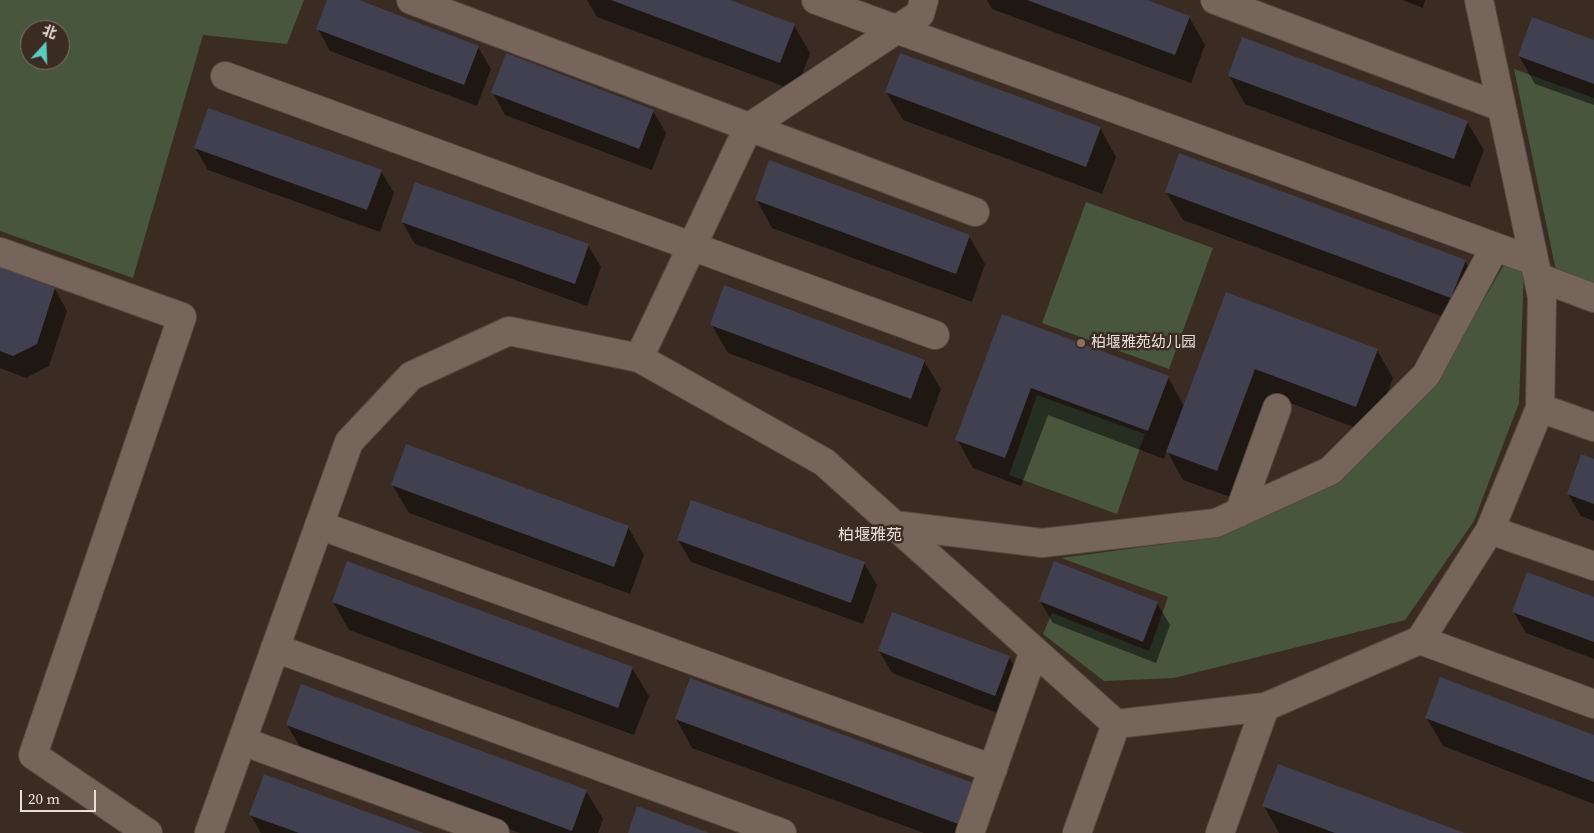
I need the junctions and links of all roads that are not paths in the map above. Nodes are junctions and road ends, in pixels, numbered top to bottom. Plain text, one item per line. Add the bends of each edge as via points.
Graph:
1 (411, 0) edge
2 (816, 0) edge
3 (924, 0) edge
4 (1215, 0) edge
5 (1479, 0) edge
6 (896, 30) junction
7 (225, 76) dead end
8 (1501, 107) junction
9 (748, 128) junction
10 (975, 212) dead end
11 (693, 245) junction
12 (1495, 247) junction
13 (0, 252) edge
14 (1536, 269) junction
15 (1594, 298) edge
16 (935, 335) dead end
17 (639, 358) junction
18 (1277, 408) dead end
19 (1540, 408) junction
20 (1594, 427) edge
21 (1239, 513) junction
22 (319, 525) junction
23 (894, 525) junction
24 (1490, 530) junction
25 (1594, 566) edge
26 (1420, 640) junction
27 (275, 648) junction
28 (1034, 651) junction
29 (1594, 704) edge
30 (1265, 707) junction
31 (1116, 724) junction
32 (242, 741) junction
33 (993, 769) junction
34 (216, 831) edge
35 (148, 833) edge
36 (495, 833) edge
37 (782, 833) edge
38 (970, 833) edge
39 (1078, 833) edge
40 (1220, 833) edge

1 - 9 street
2 - 6 street
3 - 6 street via 920,14
4 - 8 street
5 - 8 street
6 - 9 street
6 - 12 street
7 - 11 street
8 - 14 street
9 - 10 street
9 - 11 street
11 - 16 street
11 - 17 street
12 - 14 street
12 - 21 street via 1426,375 1330,471
13 - 35 street via 182,317 33,754
14 - 15 street
14 - 19 street via 1542,297
17 - 22 street via 509,331 411,376 349,442
17 - 23 street via 824,462
18 - 21 street
19 - 20 street
19 - 24 street
21 - 23 street via 1216,523 1042,543
22 - 27 street
22 - 33 street
23 - 28 street
24 - 25 street
24 - 26 street
26 - 29 street
26 - 30 street
27 - 32 street
27 - 37 street
28 - 31 street
28 - 33 street
30 - 31 street
30 - 40 street
31 - 39 street
32 - 34 street
32 - 36 street
33 - 38 street

